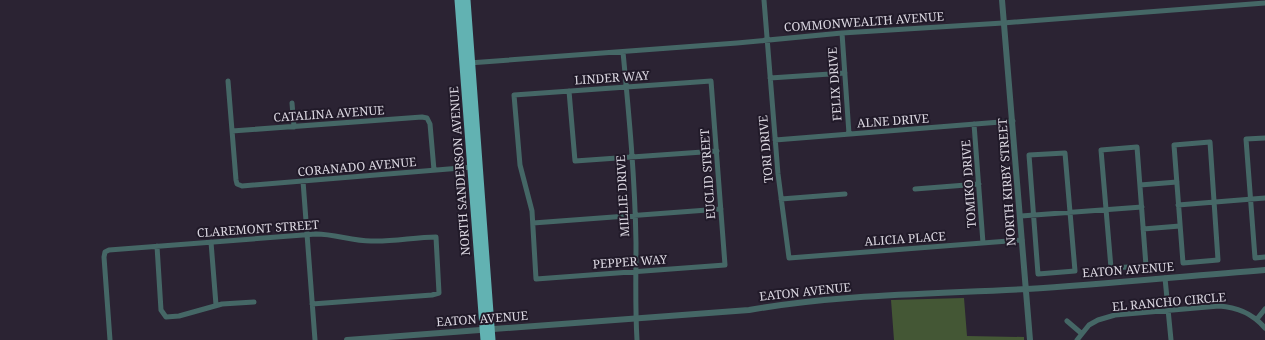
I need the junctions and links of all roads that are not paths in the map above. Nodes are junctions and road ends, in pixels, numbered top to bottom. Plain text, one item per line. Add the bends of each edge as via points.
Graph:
1 (459, 0) edge
2 (466, 0) edge
3 (764, 0) edge
4 (1002, 0) edge
5 (1265, 3) edge
6 (1004, 23) junction
7 (842, 33) junction
8 (767, 39) junction
9 (623, 52) junction
10 (467, 63) junction
11 (845, 72) junction
12 (770, 78) junction
13 (228, 81) dead end
14 (711, 81) joint
15 (626, 87) junction
16 (570, 91) junction
17 (292, 103) dead end
18 (1013, 121) junction
19 (974, 124) junction
20 (294, 127) junction
21 (232, 131) junction
22 (849, 134) junction
23 (1265, 138) edge
24 (775, 140) junction
25 (716, 151) junction
26 (631, 157) junction
27 (475, 167) junction
28 (434, 170) junction
29 (303, 181) junction
30 (1176, 182) junction
31 (979, 184) junction
32 (1140, 185) junction
33 (915, 188) dead end
34 (845, 194) dead end
35 (1265, 198) edge
36 (781, 199) junction
37 (1250, 199) junction
38 (1214, 202) junction
39 (1178, 205) junction
40 (1142, 207) junction
41 (721, 209) junction
42 (1106, 210) junction
43 (1070, 212) junction
44 (634, 215) junction
45 (1034, 215) junction
46 (1021, 216) junction
47 (533, 223) junction
48 (1180, 226) junction
49 (1143, 229) junction
50 (307, 234) junction
51 (1022, 240) junction
52 (211, 242) junction
53 (983, 243) junction
54 (157, 246) junction
55 (1265, 257) edge
56 (789, 258) joint
57 (725, 265) joint
58 (1265, 270) edge
59 (636, 272) junction
60 (1165, 278) junction
61 (1026, 289) junction
62 (254, 302) dead end
63 (312, 304) junction
64 (216, 305) junction
65 (1265, 309) edge
66 (1168, 310) junction
67 (636, 318) junction
68 (1257, 319) junction
69 (1067, 321) dead end
70 (1265, 328) edge
71 (487, 329) junction
72 (1081, 333) junction
73 (110, 340) edge
74 (315, 340) edge
75 (347, 340) edge
76 (485, 340) edge
77 (492, 340) edge
78 (637, 340) edge
79 (1030, 340) edge
80 (1076, 340) edge
81 (1171, 340) edge

1 - 10 highway, NORTH SANDERSON AVENUE
2 - 10 highway, NORTH SANDERSON AVENUE
3 - 8 street, TORI DRIVE
4 - 6 street, NORTH KIRBY STREET
5 - 6 street, COMMONWEALTH AVENUE
6 - 7 street, COMMONWEALTH AVENUE
6 - 18 street, NORTH KIRBY STREET
7 - 8 street, COMMONWEALTH AVENUE
7 - 11 street, FELIX DRIVE
8 - 9 street, COMMONWEALTH AVENUE
8 - 12 street, TORI DRIVE
9 - 10 street, COMMONWEALTH AVENUE
9 - 15 street, MILLIE DRIVE
10 - 27 highway, NORTH SANDERSON AVENUE
11 - 12 street
11 - 22 street, FELIX DRIVE
12 - 24 street, TORI DRIVE
13 - 21 street
14 - 15 street, LINDER WAY
14 - 25 street, EUCLID STREET
15 - 16 street, LINDER WAY
15 - 26 street, MILLIE DRIVE
16 - 26 street via 575,161
16 - 47 street, LINDER WAY via 514,95 520,165 530,198
17 - 20 street
18 - 19 street, ALNE DRIVE
18 - 46 street, NORTH KIRBY STREET
19 - 22 street, ALNE DRIVE
19 - 31 street, TOMIKO DRIVE
20 - 21 street, CATALINA AVENUE
20 - 28 street, CATALINA AVENUE via 427,118 430,124
21 - 29 street, CORANADO AVENUE via 237,184 242,186
22 - 24 street, ALNE DRIVE
23 - 37 street via 1246,139
24 - 36 street, TORI DRIVE
25 - 26 street
25 - 41 street, EUCLID STREET
26 - 44 street, MILLIE DRIVE
27 - 28 street, CORANADO AVENUE
27 - 71 highway, NORTH SANDERSON AVENUE
28 - 29 street, CORANADO AVENUE
29 - 50 street
30 - 32 street
30 - 38 street via 1174,145 1210,142
30 - 39 street
31 - 33 street
31 - 53 street, TOMIKO DRIVE
32 - 40 street
32 - 42 street via 1137,147 1101,150
34 - 36 street
35 - 37 street
36 - 56 street, TORI DRIVE
37 - 38 street
37 - 55 street via 1255,258
38 - 39 street
38 - 48 street via 1218,260 1183,263
39 - 48 street
40 - 42 street
40 - 49 street
41 - 44 street
41 - 57 street, EUCLID STREET
42 - 43 street
42 - 49 street via 1111,268 1146,266
43 - 45 street
43 - 45 street via 1075,271 1038,274
43 - 45 street via 1065,153 1029,155
44 - 47 street
44 - 59 street, MILLIE DRIVE
45 - 46 street
46 - 51 street, NORTH KIRBY STREET
47 - 59 street, PEPPER WAY via 536,279
48 - 49 street
50 - 52 street, CLAREMONT STREET
50 - 63 street
50 - 63 street, CLAREMONT STREET via 331,234 371,242 436,237 439,293
51 - 53 street, ALICIA PLACE
51 - 61 street, NORTH KIRBY STREET
52 - 54 street, CLAREMONT STREET
52 - 64 street
53 - 56 street, ALICIA PLACE
54 - 64 street via 162,314 166,317 179,316
54 - 73 street, CLAREMONT STREET via 105,252
57 - 59 street, PEPPER WAY
58 - 60 street, EATON AVENUE
59 - 67 street, MILLIE DRIVE
60 - 61 street, EATON AVENUE
60 - 66 street
61 - 67 street, EATON AVENUE via 909,294
61 - 79 street, NORTH KIRBY STREET
62 - 64 street
63 - 74 street
65 - 68 street
66 - 68 street, EL RANCHO CIRCLE via 1231,307
66 - 72 street, EL RANCHO CIRCLE via 1115,315 1098,320
66 - 81 street
67 - 71 street, EATON AVENUE
67 - 78 street, MILLIE DRIVE
68 - 70 street, EL RANCHO CIRCLE
69 - 72 street
71 - 75 street, EATON AVENUE
71 - 76 highway, NORTH SANDERSON AVENUE
71 - 77 highway, NORTH SANDERSON AVENUE
72 - 80 street, EL RANCHO CIRCLE

